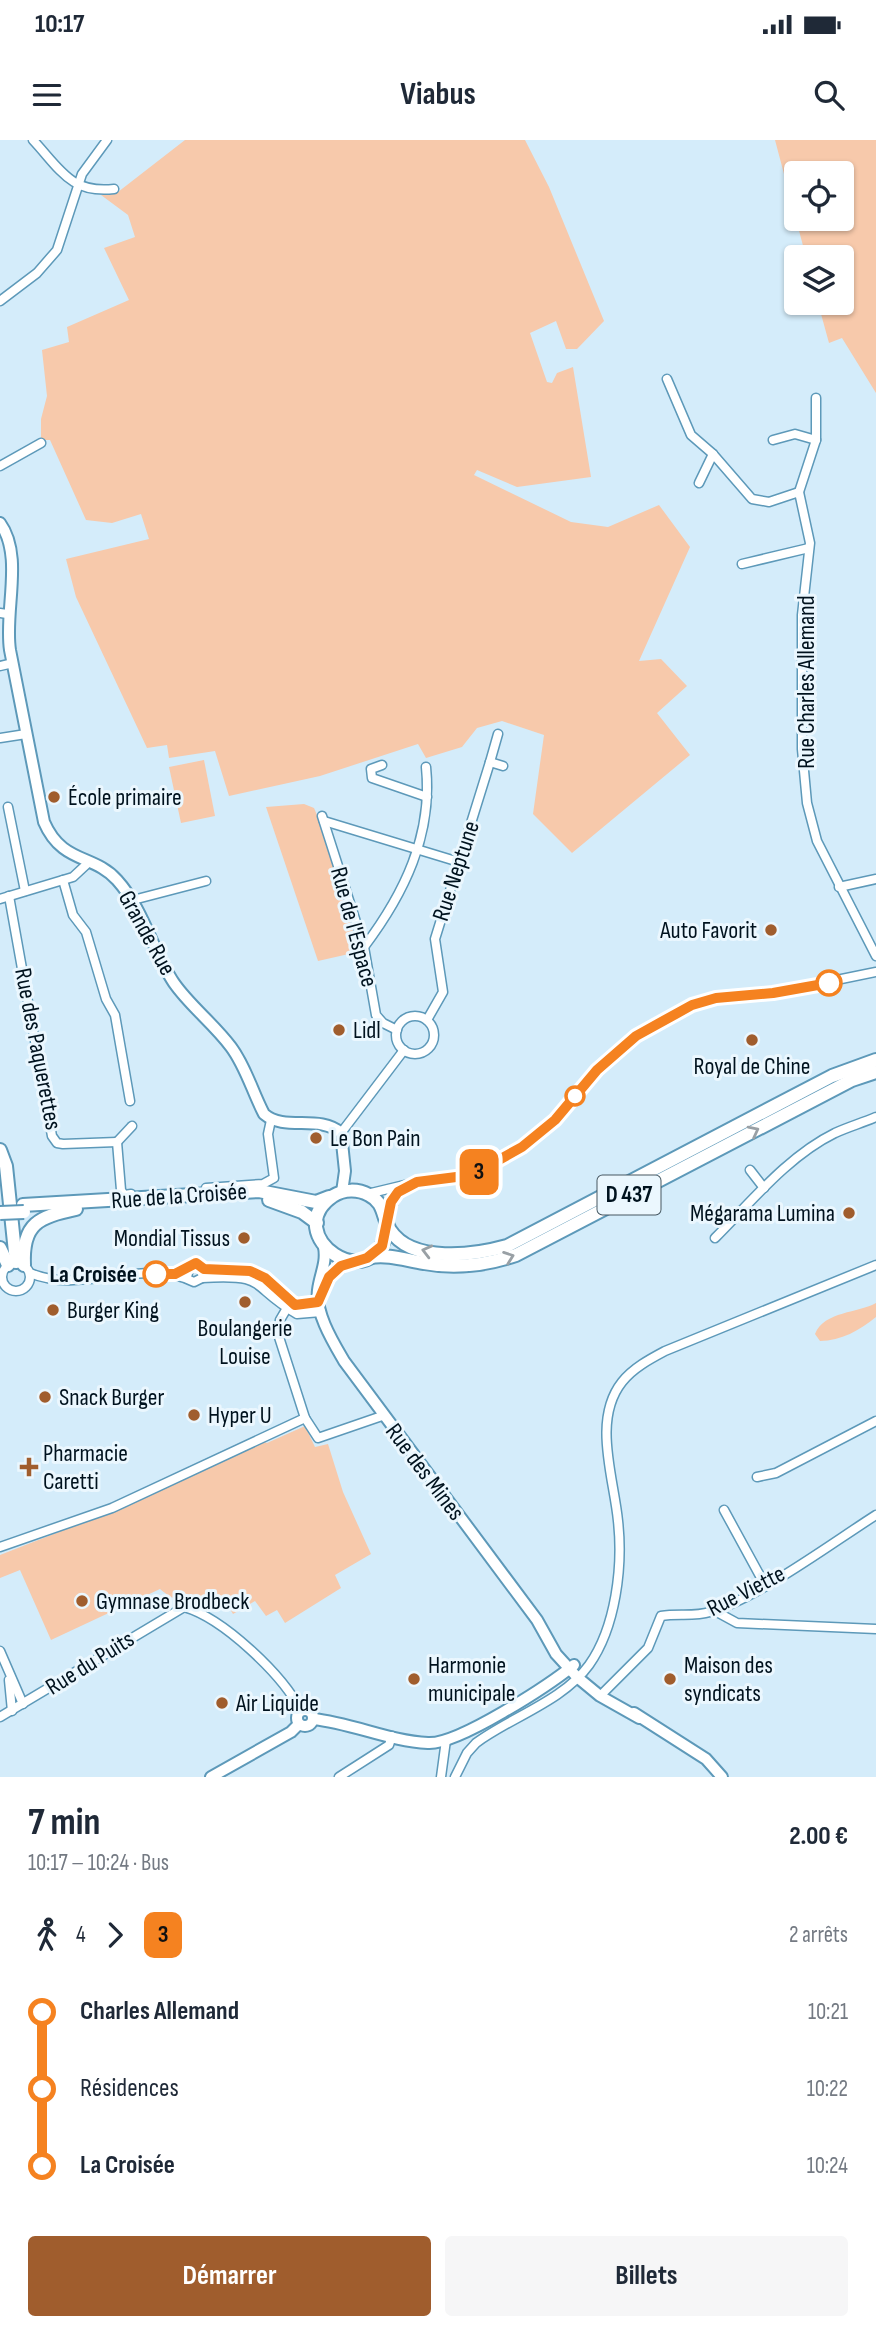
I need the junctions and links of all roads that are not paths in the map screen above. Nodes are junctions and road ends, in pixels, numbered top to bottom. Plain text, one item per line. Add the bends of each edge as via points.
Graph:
1 (33, 140) edge
2 (107, 140) edge
3 (79, 185) junction
4 (114, 189) dead end
5 (0, 301) edge
6 (667, 379) dead end
7 (816, 398) dead end
8 (773, 440) dead end
9 (816, 440) junction
10 (41, 443) dead end
11 (713, 454) junction
12 (0, 466) edge
13 (699, 483) dead end
14 (799, 492) junction
15 (0, 523) edge
16 (809, 548) junction
17 (742, 564) dead end
18 (4, 614) edge
19 (13, 663) junction
20 (0, 666) edge
21 (26, 734) junction
22 (498, 734) dead end
23 (0, 738) edge
24 (490, 762) junction
25 (382, 765) dead end
26 (503, 766) dead end
27 (426, 767) dead end
28 (428, 797) junction
29 (8, 807) dead end
30 (419, 849) junction
31 (459, 862) junction
32 (88, 863) junction
33 (876, 879) edge
34 (63, 880) junction
35 (206, 881) dead end
36 (839, 887) junction
37 (25, 891) junction
38 (5, 897) edge
39 (133, 900) junction
40 (364, 947) junction
41 (876, 957) edge
42 (876, 972) edge
43 (427, 1020) junction
44 (397, 1030) junction
45 (404, 1050) junction
46 (876, 1060) edge
47 (876, 1072) edge
48 (131, 1101) dead end
49 (876, 1117) edge
50 (271, 1120) junction
51 (132, 1126) dead end
52 (341, 1133) junction
53 (117, 1142) junction
54 (0, 1150) edge
55 (750, 1170) dead end
56 (345, 1171) junction
57 (417, 1182) junction
58 (764, 1188) junction
59 (363, 1192) junction
60 (337, 1194) junction
61 (0, 1206) edge
62 (24, 1208) junction
63 (76, 1209) junction
64 (0, 1213) edge
65 (387, 1222) junction
66 (317, 1223) junction
67 (715, 1238) dead end
68 (324, 1247) junction
69 (0, 1248) edge
70 (369, 1257) junction
71 (349, 1261) junction
72 (876, 1265) edge
73 (20, 1266) junction
74 (187, 1273) junction
75 (203, 1274) junction
76 (42, 1278) junction
77 (29, 1284) junction
78 (320, 1307) junction
79 (287, 1308) junction
80 (382, 1416) junction
81 (305, 1418) junction
82 (876, 1421) edge
83 (757, 1477) dead end
84 (724, 1510) dead end
85 (876, 1515) edge
86 (0, 1547) edge
87 (765, 1585) junction
88 (715, 1611) junction
89 (876, 1629) edge
90 (0, 1651) edge
91 (8, 1670) junction
92 (575, 1671) junction
93 (602, 1693) junction
94 (23, 1704) junction
95 (12, 1711) junction
96 (302, 1711) junction
97 (0, 1717) edge
98 (313, 1719) junction
99 (299, 1724) junction
100 (392, 1737) junction
101 (446, 1740) junction
102 (211, 1777) edge
103 (339, 1777) edge
104 (441, 1777) edge
105 (455, 1777) edge
106 (722, 1777) edge

1 - 3 street
2 - 3 street via 90,159
3 - 4 street via 93,191
3 - 5 street via 57,250 37,273
6 - 11 street via 691,435
7 - 9 street, Rue Charles Allemand
8 - 9 street via 795,434
9 - 14 street, Rue Charles Allemand
10 - 12 street
11 - 13 street
11 - 14 street via 752,499 769,502
14 - 16 street, Rue Charles Allemand
15 - 18 street, Grande Rue via 9,544 12,586
16 - 17 street
16 - 36 street, Rue Charles Allemand via 802,615 807,803 817,841
18 - 19 street, Grande Rue
19 - 20 street
19 - 21 street, Grande Rue
21 - 23 street
21 - 32 street, Grande Rue via 50,836
22 - 24 street, Rue Neptune
24 - 26 street
24 - 31 street, Rue Neptune
25 - 28 street via 371,769 372,778
27 - 28 street
28 - 30 street
29 - 37 street
30 - 31 street
30 - 40 street via 392,907
30 - 40 street, Rue de l'Espace via 323,818
31 - 43 street, Rue Neptune via 435,939 443,992
32 - 34 street
32 - 39 street, Grande Rue via 111,873
33 - 36 street
34 - 37 street
34 - 48 street via 115,1015
35 - 39 street
36 - 41 street, Rue Charles Allemand
37 - 38 street
38 - 53 street, Rue des Paquerettes via 52,1136 63,1144
39 - 50 street, Grande Rue via 174,984 231,1047
40 - 44 street, Rue de l'Espace via 376,1015
42 - 57 street via 692,1005 613,1054 555,1120 522,1147 463,1177
43 - 44 street via 407,1018
43 - 45 street via 433,1031 428,1049 416,1054
44 - 45 street
45 - 52 street
46 -> 65 main road, D 437 via 832,1076 507,1246 465,1254 437,1253 398,1239
70 -> 47 main road, D 437 via 390,1255 458,1266 516,1255 852,1080
49 - 58 street via 834,1134
50 - 52 street via 323,1123
50 - 53 street via 268,1133 275,1172 274,1178 262,1184 124,1195
51 - 53 street
52 - 56 street
54 - 73 main road
55 - 58 street
56 - 59 street
56 - 60 street
57 - 59 street
57 - 65 street via 398,1192
58 - 67 street
59 - 60 main road
59 - 65 main road via 380,1203
60 - 62 main road, Rue de la Croisée via 316,1202 259,1191
60 - 66 main road via 319,1213
61 - 62 main road
62 - 63 main road
62 - 64 main road, bridge
63 - 66 main road via 259,1198 302,1212
63 - 73 main road via 49,1214 32,1226
65 - 70 main road via 382,1246
66 - 68 main road
68 - 71 main road
68 - 78 street
69 - 73 main road
70 - 71 main road
71 - 78 street via 329,1277
72 - 92 street via 665,1351 621,1382 607,1418 618,1568 599,1648
73 - 76 street
73 - 77 street
73 - 77 street via 2,1275 5,1286 18,1292
74 - 75 street via 194,1282
74 - 75 street via 196,1263
74 - 76 street
75 - 78 street via 250,1271 295,1305
75 - 79 street via 245,1276
76 - 77 street
78 - 79 street via 297,1314
78 - 80 street, Rue des Mines via 333,1343
79 - 81 street via 278,1334
80 - 81 street via 318,1438
80 - 92 street, Rue des Mines
81 - 86 street via 112,1508
82 - 83 street via 776,1473
84 - 87 street
85 - 87 street, Rue Viette
87 - 88 street, Rue Viette
88 - 89 street via 737,1623
88 - 93 street, Rue Viette via 662,1616 648,1648
90 - 91 street
91 - 94 street
91 - 95 street
92 - 93 street, Rue des Mines
92 - 101 street
92 - 105 street via 558,1693 476,1743
93 - 106 street, Rue des Mines via 706,1759
94 - 95 street, Rue du Puits
94 - 96 street, Rue du Puits via 178,1607 189,1608 242,1642
95 - 97 street, Rue du Puits
96 - 98 street via 309,1711
96 - 99 street via 297,1717
98 - 99 street via 307,1726
98 - 100 street
99 - 102 street
100 - 101 street via 427,1743
100 - 103 street via 389,1745
101 - 104 street

